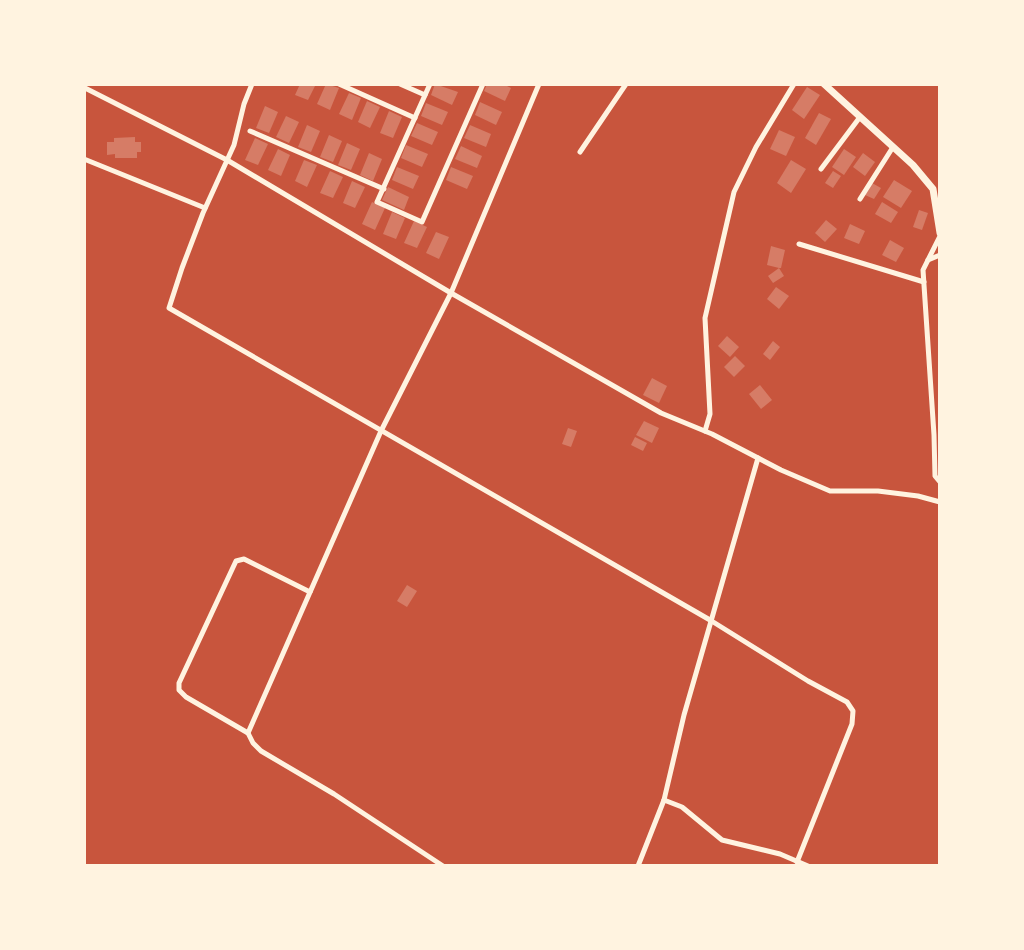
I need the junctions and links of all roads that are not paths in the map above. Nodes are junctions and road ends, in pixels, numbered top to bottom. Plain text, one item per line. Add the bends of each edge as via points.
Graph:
1 (252, 84) edge
2 (339, 84) edge
3 (400, 84) edge
4 (430, 84) edge
5 (483, 84) edge
6 (539, 84) edge
7 (626, 84) edge
8 (794, 84) edge
9 (824, 84) edge
10 (85, 87) edge
11 (425, 95) junction
12 (860, 117) junction
13 (415, 118) junction
14 (250, 131) dead end
15 (893, 147) junction
16 (580, 152) dead end
17 (84, 159) edge
18 (227, 160) junction
19 (821, 169) dead end
20 (384, 189) junction
21 (860, 199) dead end
22 (205, 208) junction
23 (940, 235) edge
24 (799, 244) dead end
25 (940, 255) edge
26 (927, 260) junction
27 (924, 282) junction
28 (451, 293) junction
29 (381, 431) junction
30 (705, 431) junction
31 (758, 458) junction
32 (940, 482) edge
33 (940, 502) edge
34 (310, 592) junction
35 (710, 620) junction
36 (248, 733) junction
37 (664, 800) junction
38 (797, 862) junction
39 (443, 866) edge
40 (638, 866) edge
41 (808, 866) edge

1 - 18 street
2 - 13 street
3 - 11 street
4 - 11 street
5 - 20 street via 422,222 377,202
6 - 28 street
7 - 16 street
8 - 30 street via 734,192 705,318 710,414
9 - 12 street
10 - 18 street
11 - 13 street
12 - 15 street
12 - 19 street
13 - 20 street
14 - 20 street
15 - 21 street
15 - 23 street via 933,189
17 - 22 street
18 - 22 street
18 - 28 street
22 - 29 street via 169,308
23 - 26 street
24 - 27 street
25 - 26 street
26 - 27 street
27 - 32 street via 935,476
28 - 29 street
28 - 30 street via 661,413
29 - 34 street
29 - 35 street
30 - 31 street
31 - 33 street via 830,491 878,491
31 - 35 street
34 - 36 street
34 - 36 street via 244,559 236,561 179,683 186,697
35 - 37 street
35 - 38 street via 847,702 853,711
36 - 39 street via 261,751
37 - 38 street via 682,807 722,840
37 - 40 street
38 - 41 street

